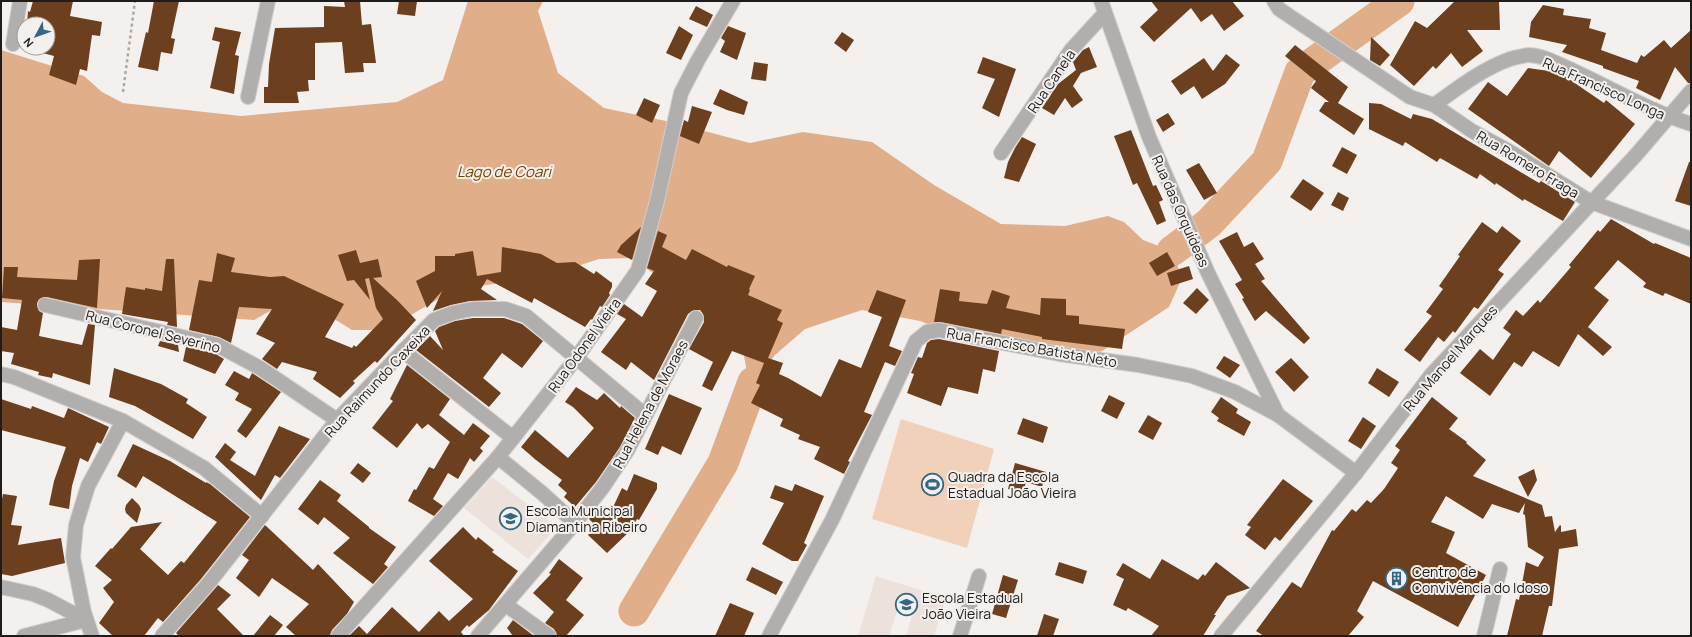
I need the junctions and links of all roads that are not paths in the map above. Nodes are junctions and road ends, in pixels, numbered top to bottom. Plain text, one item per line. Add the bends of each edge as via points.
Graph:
1 (20, 1) edge
2 (268, 1) edge
3 (732, 1) edge
4 (1276, 5) edge
5 (1103, 7) edge
6 (13, 44) dead end
7 (1691, 91) edge
8 (248, 97) dead end
9 (1434, 105) junction
10 (1669, 117) junction
11 (1691, 124) edge
12 (1002, 154) dead end
13 (1592, 202) junction
14 (1691, 239) edge
15 (45, 305) dead end
16 (696, 318) dead end
17 (403, 351) junction
18 (577, 357) junction
19 (1, 374) edge
20 (645, 415) junction
21 (1278, 415) junction
22 (337, 420) junction
23 (122, 421) junction
24 (513, 438) junction
25 (498, 457) junction
26 (1356, 473) junction
27 (262, 516) junction
28 (575, 523) junction
29 (1500, 569) dead end
30 (979, 576) dead end
31 (1, 587) edge
32 (506, 605) junction
33 (86, 620) junction
34 (24, 636) edge
35 (92, 636) edge
36 (162, 636) edge
37 (338, 636) edge
38 (478, 636) edge
39 (548, 636) edge
40 (769, 636) edge
41 (960, 636) edge
42 (1221, 636) edge
43 (1484, 636) edge

1 - 6 street
2 - 8 street
3 - 18 street, Rua Odonel Vieira via 681,93 657,201 638,270
4 - 9 street, Rua Romero Fraga via 1410,97
5 - 12 street, Rua Canela via 1071,50
5 - 21 street, Rua das Orquídeas via 1149,137 1166,177 1208,273
7 - 10 street, Rua Manoel Marques
9 - 10 street, Rua Francisco Longa via 1487,70 1511,58 1529,55 1570,69
9 - 13 street, Rua Romero Fraga via 1472,131
10 - 11 street, Rua Francisco Longa
10 - 13 street, Rua Manoel Marques
13 - 14 street, Rua Romero Fraga
13 - 26 street, Rua Manoel Marques via 1431,375
15 - 22 street, Rua Coronel Severino via 217,345 260,368
16 - 20 street, Rua Helena de Moraes
17 - 18 street, Rua Raimundo Caxeixa via 434,320 472,309 506,309 526,316
17 - 22 street, Rua Raimundo Caxeixa
17 - 24 street
18 - 20 street, Rua Raimundo Caxeixa
18 - 24 street, Rua Odonel Vieira
19 - 23 street
20 - 28 street, Rua Helena de Moraes via 627,452 604,487
21 - 26 street, Rua Francisco Batista Neto
21 - 40 street, Rua Francisco Batista Neto via 1235,392 1192,376 1138,365 1059,354 939,330 927,332 916,341 832,520
22 - 27 street, Rua Raimundo Caxeixa
23 - 27 street via 204,468
23 - 33 street via 88,486 76,524 73,557
24 - 25 street, Rua Odonel Vieira
25 - 28 street
25 - 37 street, Rua Odonel Vieira
26 - 42 street, Rua Manoel Marques
27 - 36 street, Rua Raimundo Caxeixa via 208,584
28 - 32 street, Rua Helena de Moraes
29 - 43 street
30 - 41 street
31 - 33 street via 40,597
32 - 38 street, Rua Helena de Moraes
32 - 39 street
33 - 34 street
33 - 35 street

